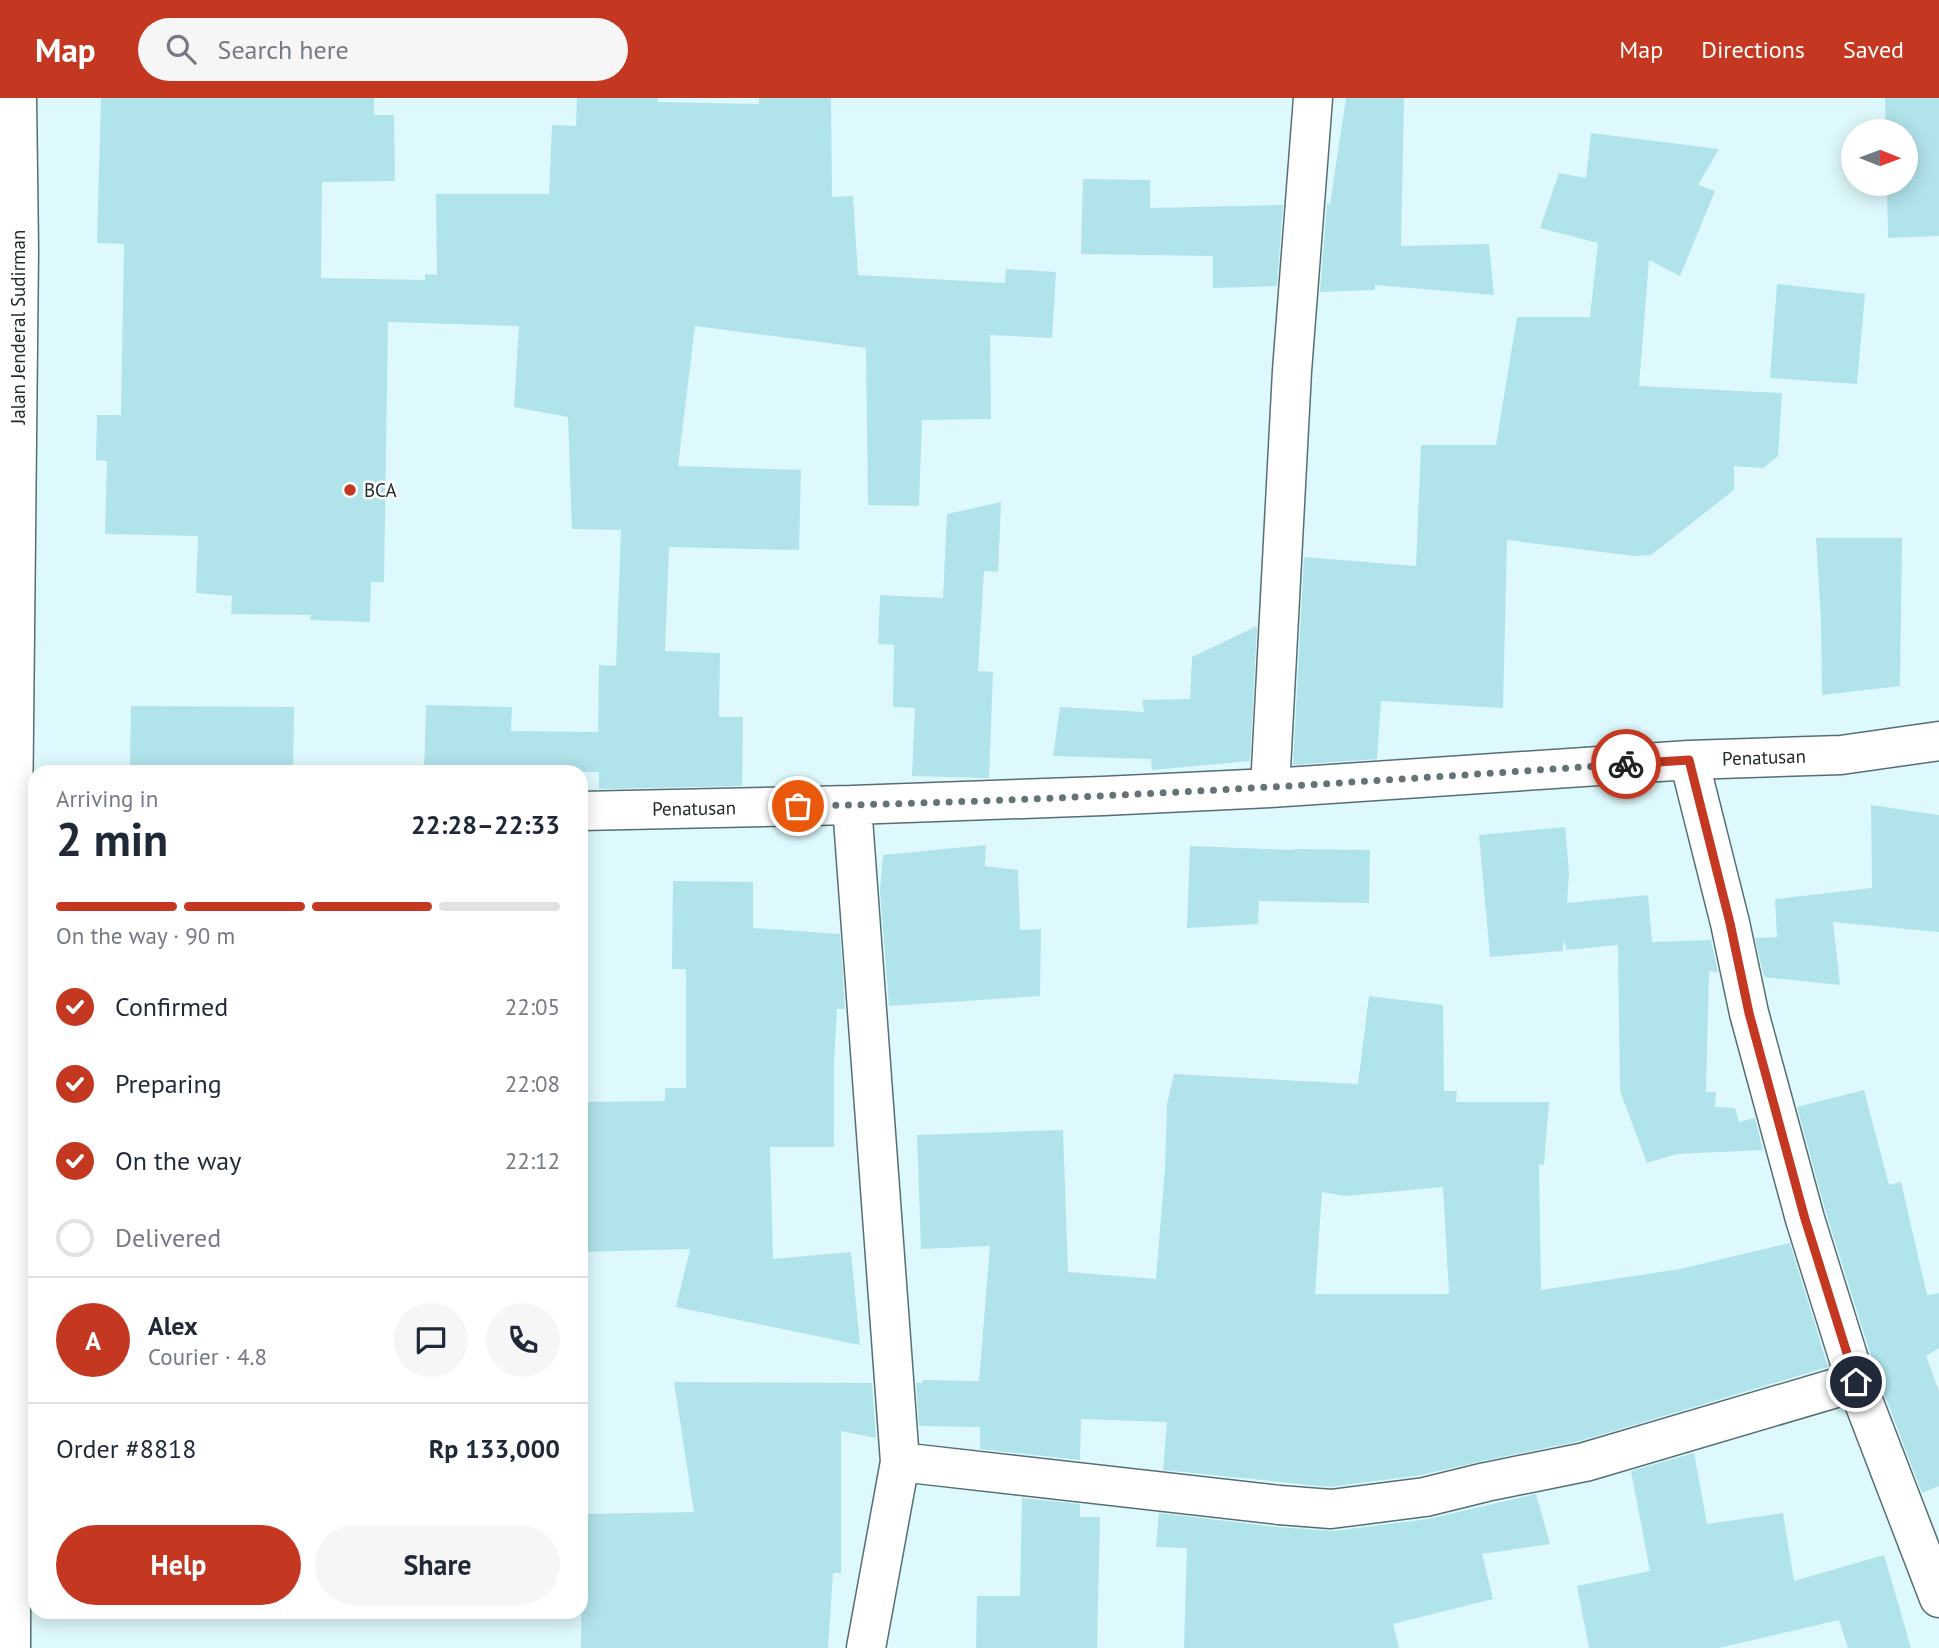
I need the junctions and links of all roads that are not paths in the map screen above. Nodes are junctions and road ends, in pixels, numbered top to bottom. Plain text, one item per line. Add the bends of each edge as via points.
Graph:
1 (17, 98) edge
2 (1312, 98) edge
3 (1939, 741) edge
4 (1689, 760) junction
5 (1270, 788) junction
6 (852, 805) junction
7 (588, 811) edge
8 (24, 822) edge
9 (1856, 1382) junction
10 (901, 1462) junction
11 (1939, 1598) edge
12 (11, 1648) edge
13 (866, 1648) edge

1 - 8 street, Jalan Jenderal Sudirman
2 - 5 street via 1291,385
3 - 4 street, Penatusan via 1841,755
4 - 5 street, Penatusan
4 - 9 street via 1749,1013 1805,1219
5 - 6 street, Penatusan
6 - 7 street, Penatusan
6 - 10 street
8 - 12 street, Jalan Jenderal Sudirman
9 - 10 street via 1585,1462 1425,1497 1331,1509
9 - 11 street
10 - 13 street

